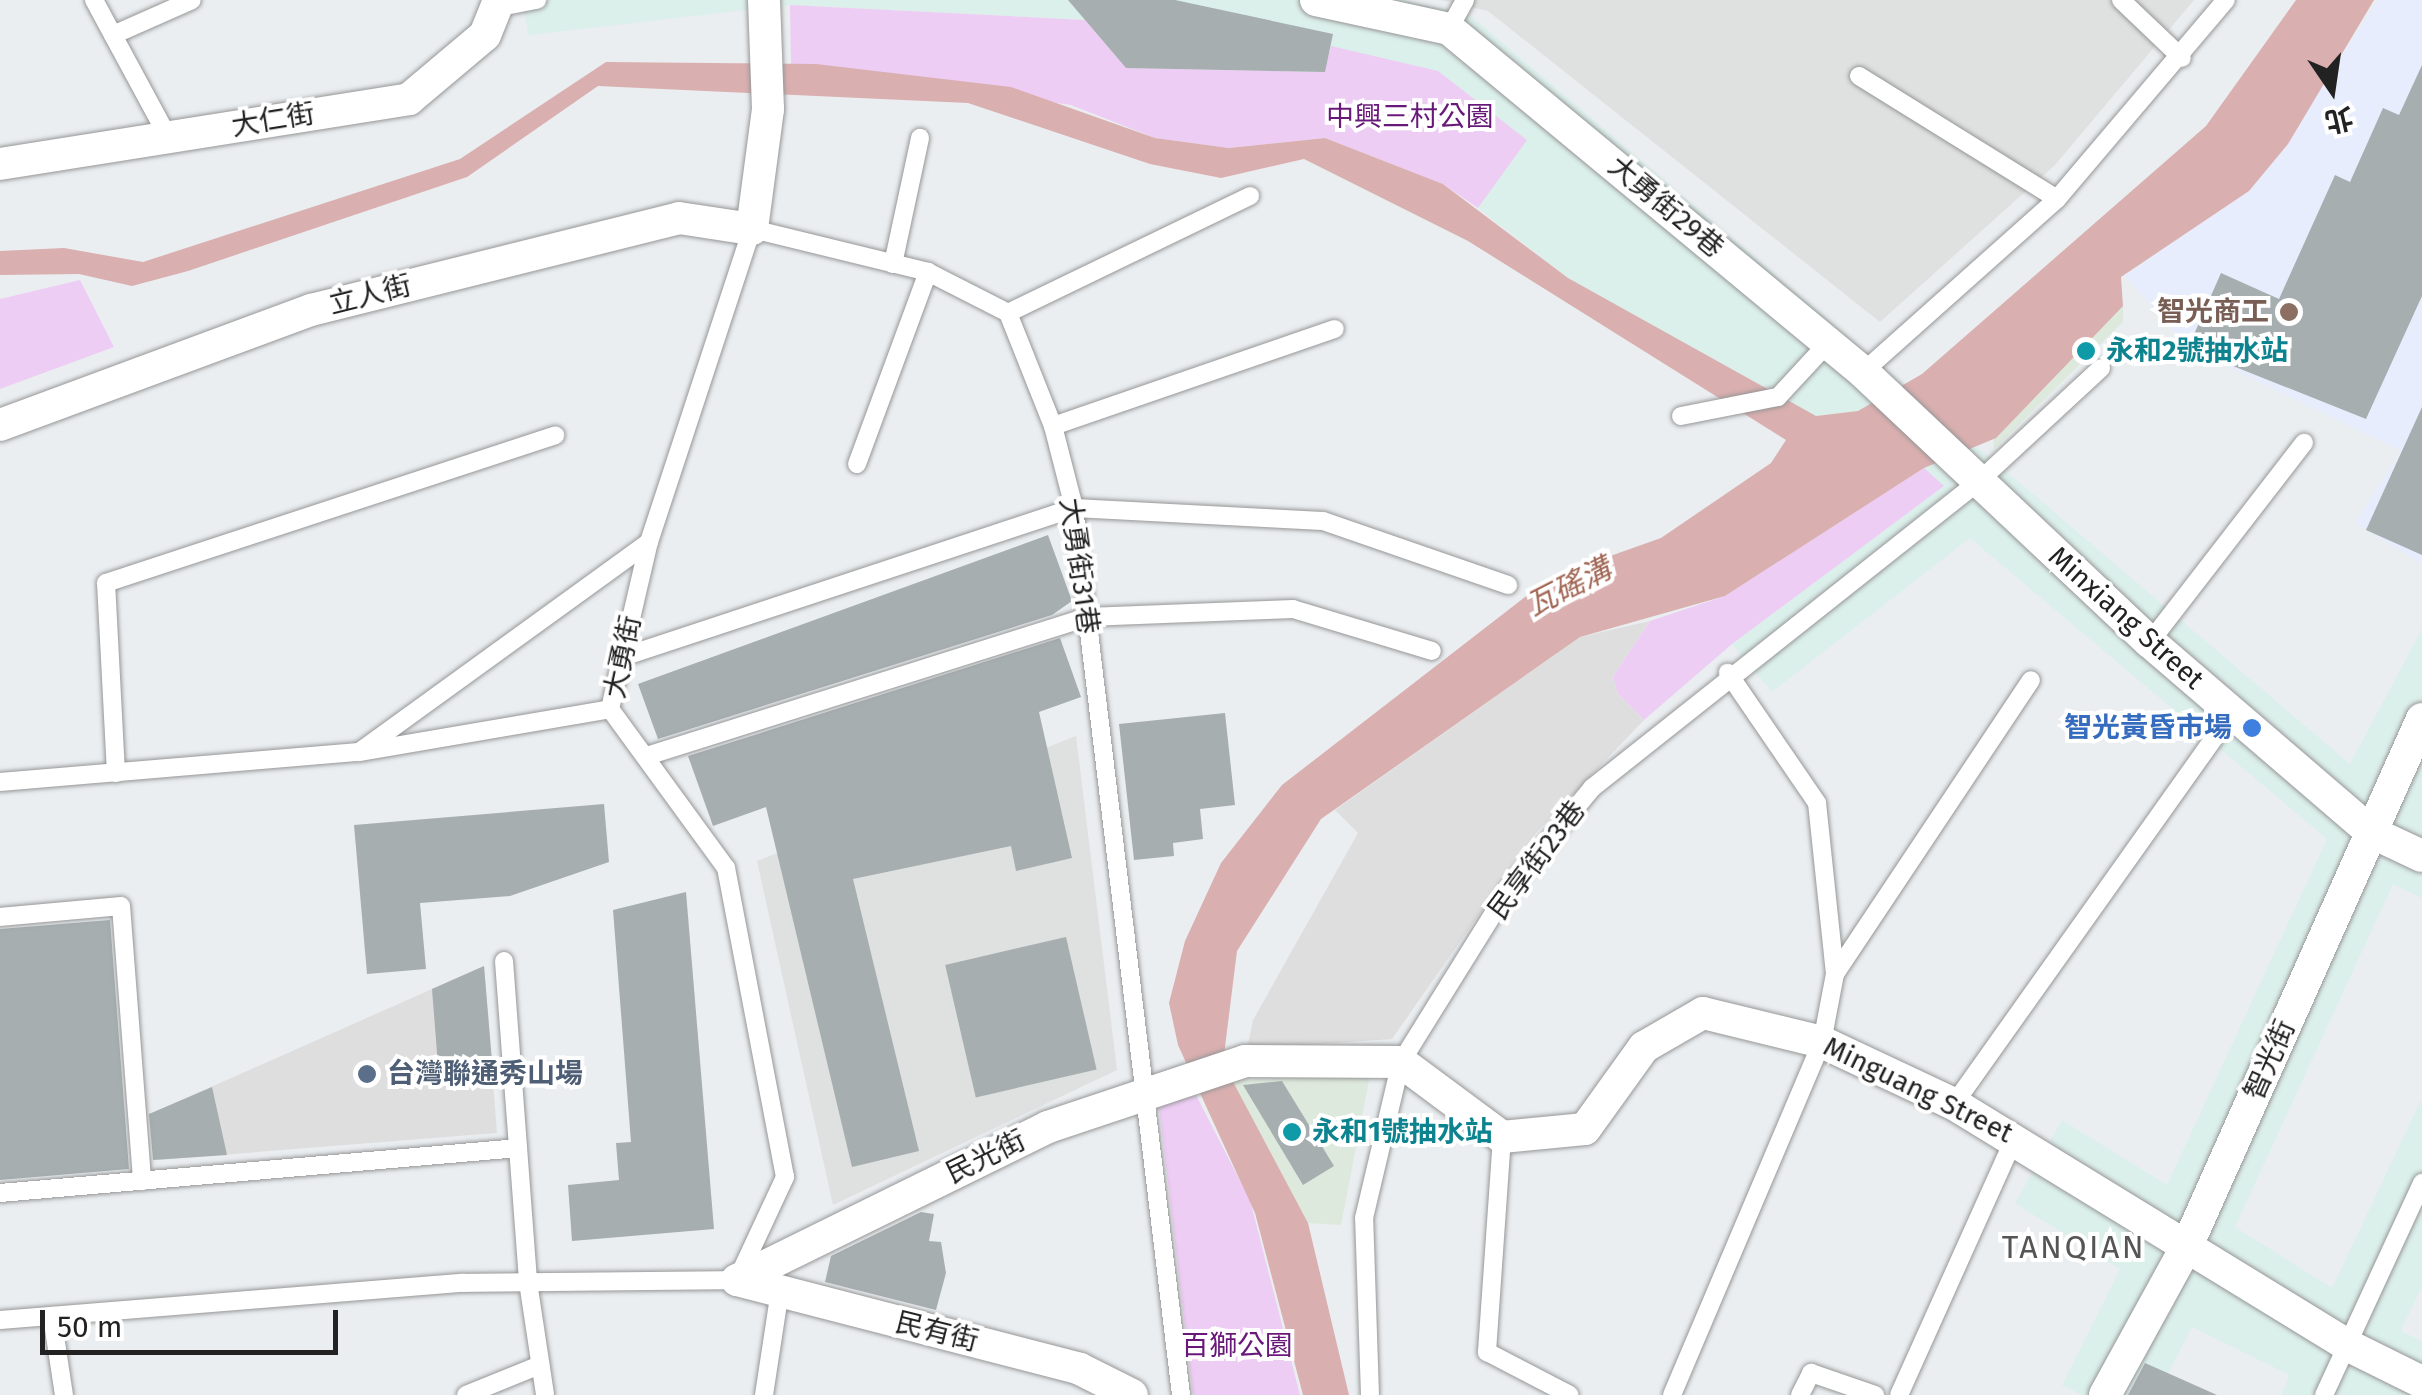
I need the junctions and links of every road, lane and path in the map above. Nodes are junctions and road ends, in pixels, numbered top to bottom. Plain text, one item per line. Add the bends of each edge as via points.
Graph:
1 (94, 0) edge
2 (192, 0) edge
3 (537, 0) edge
4 (764, 0) edge
5 (1316, 0) edge
6 (2121, 0) edge
7 (2226, 0) edge
8 (500, 3) edge
9 (1457, 14) edge
10 (113, 35) junction
11 (2182, 58) junction
12 (1860, 76) dead end
13 (168, 137) junction
14 (920, 138) dead end
15 (0, 164) edge
16 (1250, 196) dead end
17 (2057, 198) junction
18 (752, 229) junction
19 (893, 264) junction
20 (928, 272) junction
21 (1008, 313) junction
22 (1335, 329) dead end
23 (1828, 344) junction
24 (2101, 368) dead end
25 (1863, 372) junction
26 (1681, 416) dead end
27 (0, 425) edge
28 (1053, 426) junction
29 (555, 435) dead end
30 (2304, 444) dead end
31 (857, 464) dead end
32 (1977, 483) junction
33 (1074, 508) junction
34 (649, 542) junction
35 (1508, 585) dead end
36 (1087, 616) junction
37 (2150, 642) junction
38 (1432, 651) dead end
39 (620, 658) junction
40 (1728, 674) junction
41 (2031, 680) dead end
42 (610, 709) junction
43 (2232, 713) junction
44 (2422, 719) edge
45 (359, 752) junction
46 (648, 756) junction
47 (116, 773) junction
48 (0, 782) edge
49 (2371, 832) junction
50 (2422, 856) edge
51 (0, 916) edge
52 (504, 962) dead end
53 (1835, 974) junction
54 (1822, 1042) junction
55 (1401, 1062) junction
56 (1146, 1098) junction
57 (1954, 1104) junction
58 (1502, 1136) junction
59 (2015, 1136) junction
60 (518, 1148) junction
61 (142, 1181) junction
62 (2422, 1183) edge
63 (0, 1192) edge
64 (2187, 1246) junction
65 (737, 1280) junction
66 (528, 1282) junction
67 (780, 1291) junction
68 (52, 1316) junction
69 (0, 1320) edge
70 (2347, 1345) junction
71 (540, 1365) junction
72 (2422, 1382) edge
73 (64, 1395) edge
74 (466, 1395) edge
75 (545, 1395) edge
76 (764, 1395) edge
77 (1132, 1395) edge
78 (1181, 1395) edge
79 (1370, 1395) edge
80 (1570, 1395) edge
81 (1672, 1395) edge
82 (1800, 1395) edge
83 (1876, 1395) edge
84 (1899, 1395) edge
85 (2104, 1395) edge
86 (2324, 1395) edge

1 - 10 lane
2 - 10 lane
3 - 8 lane
4 - 18 street, 大勇街 via 768,108
5 - 9 street, 大勇街29巷
6 - 11 lane
7 - 11 lane
8 - 13 street, 大仁街 via 485,35 409,99
9 - 23 street, 大勇街29巷
10 - 13 lane
11 - 17 lane
12 - 17 lane
13 - 15 street, 大仁街
14 - 19 lane
16 - 21 lane
17 - 25 lane
18 - 19 lane
18 - 27 street, 立人街 via 678,218 311,310
18 - 34 lane, 大勇街
19 - 20 lane
20 - 21 lane
20 - 31 lane
21 - 28 lane, 大勇街31巷
22 - 28 lane
23 - 25 street, 大勇街29巷
23 - 26 lane via 1778,397
24 - 32 lane, 民享街23巷
25 - 32 street, 大勇街29巷
28 - 33 lane, 大勇街31巷
29 - 47 lane via 106,583
30 - 37 lane
32 - 37 street, Minxiang Street
32 - 40 lane, 民享街23巷
33 - 35 lane via 1324,521
33 - 36 lane, 大勇街31巷
33 - 39 lane
34 - 39 lane, 大勇街
34 - 45 lane
36 - 38 lane via 1293,610
36 - 46 lane
36 - 56 lane, 大勇街31巷
37 - 43 street, Minxiang Street
39 - 42 lane, 大勇街
40 - 53 lane via 1817,803
40 - 55 lane, 民享街23巷 via 1592,788 1508,890
41 - 53 lane
42 - 45 lane
42 - 46 lane, 大勇街
43 - 49 street, Minxiang Street
43 - 57 lane
44 - 49 street, 智光街
45 - 47 lane
46 - 65 lane, 大勇街 via 726,868 784,1177
47 - 48 lane
49 - 50 street, Minxiang Street
49 - 64 street, 智光街
51 - 61 lane via 121,906
52 - 60 lane
53 - 54 lane
54 - 57 street, Minguang Street
54 - 58 street, Minguang Street via 1703,1014 1644,1046 1585,1129
54 - 81 lane
55 - 56 street, 民光街 via 1246,1061 1184,1077
55 - 58 street
55 - 79 lane, 民享街23巷 via 1364,1218
56 - 65 street, 民光街 via 1048,1127
56 - 78 lane, 大勇街31巷
57 - 59 street, Minguang Street
58 - 80 lane via 1487,1352
59 - 64 street, Minguang Street
59 - 84 lane
60 - 61 lane
60 - 66 lane
61 - 63 lane
62 - 70 lane
64 - 70 street, Minguang Street
64 - 85 street, 智光街
65 - 66 lane
65 - 67 street, 民有街
66 - 68 lane
66 - 71 lane
67 - 76 lane
67 - 77 street, 民有街 via 1080,1369
68 - 69 lane
68 - 73 lane
70 - 72 street, Minguang Street
70 - 86 lane
71 - 74 lane
71 - 75 lane
82 - 83 lane via 1811,1372

